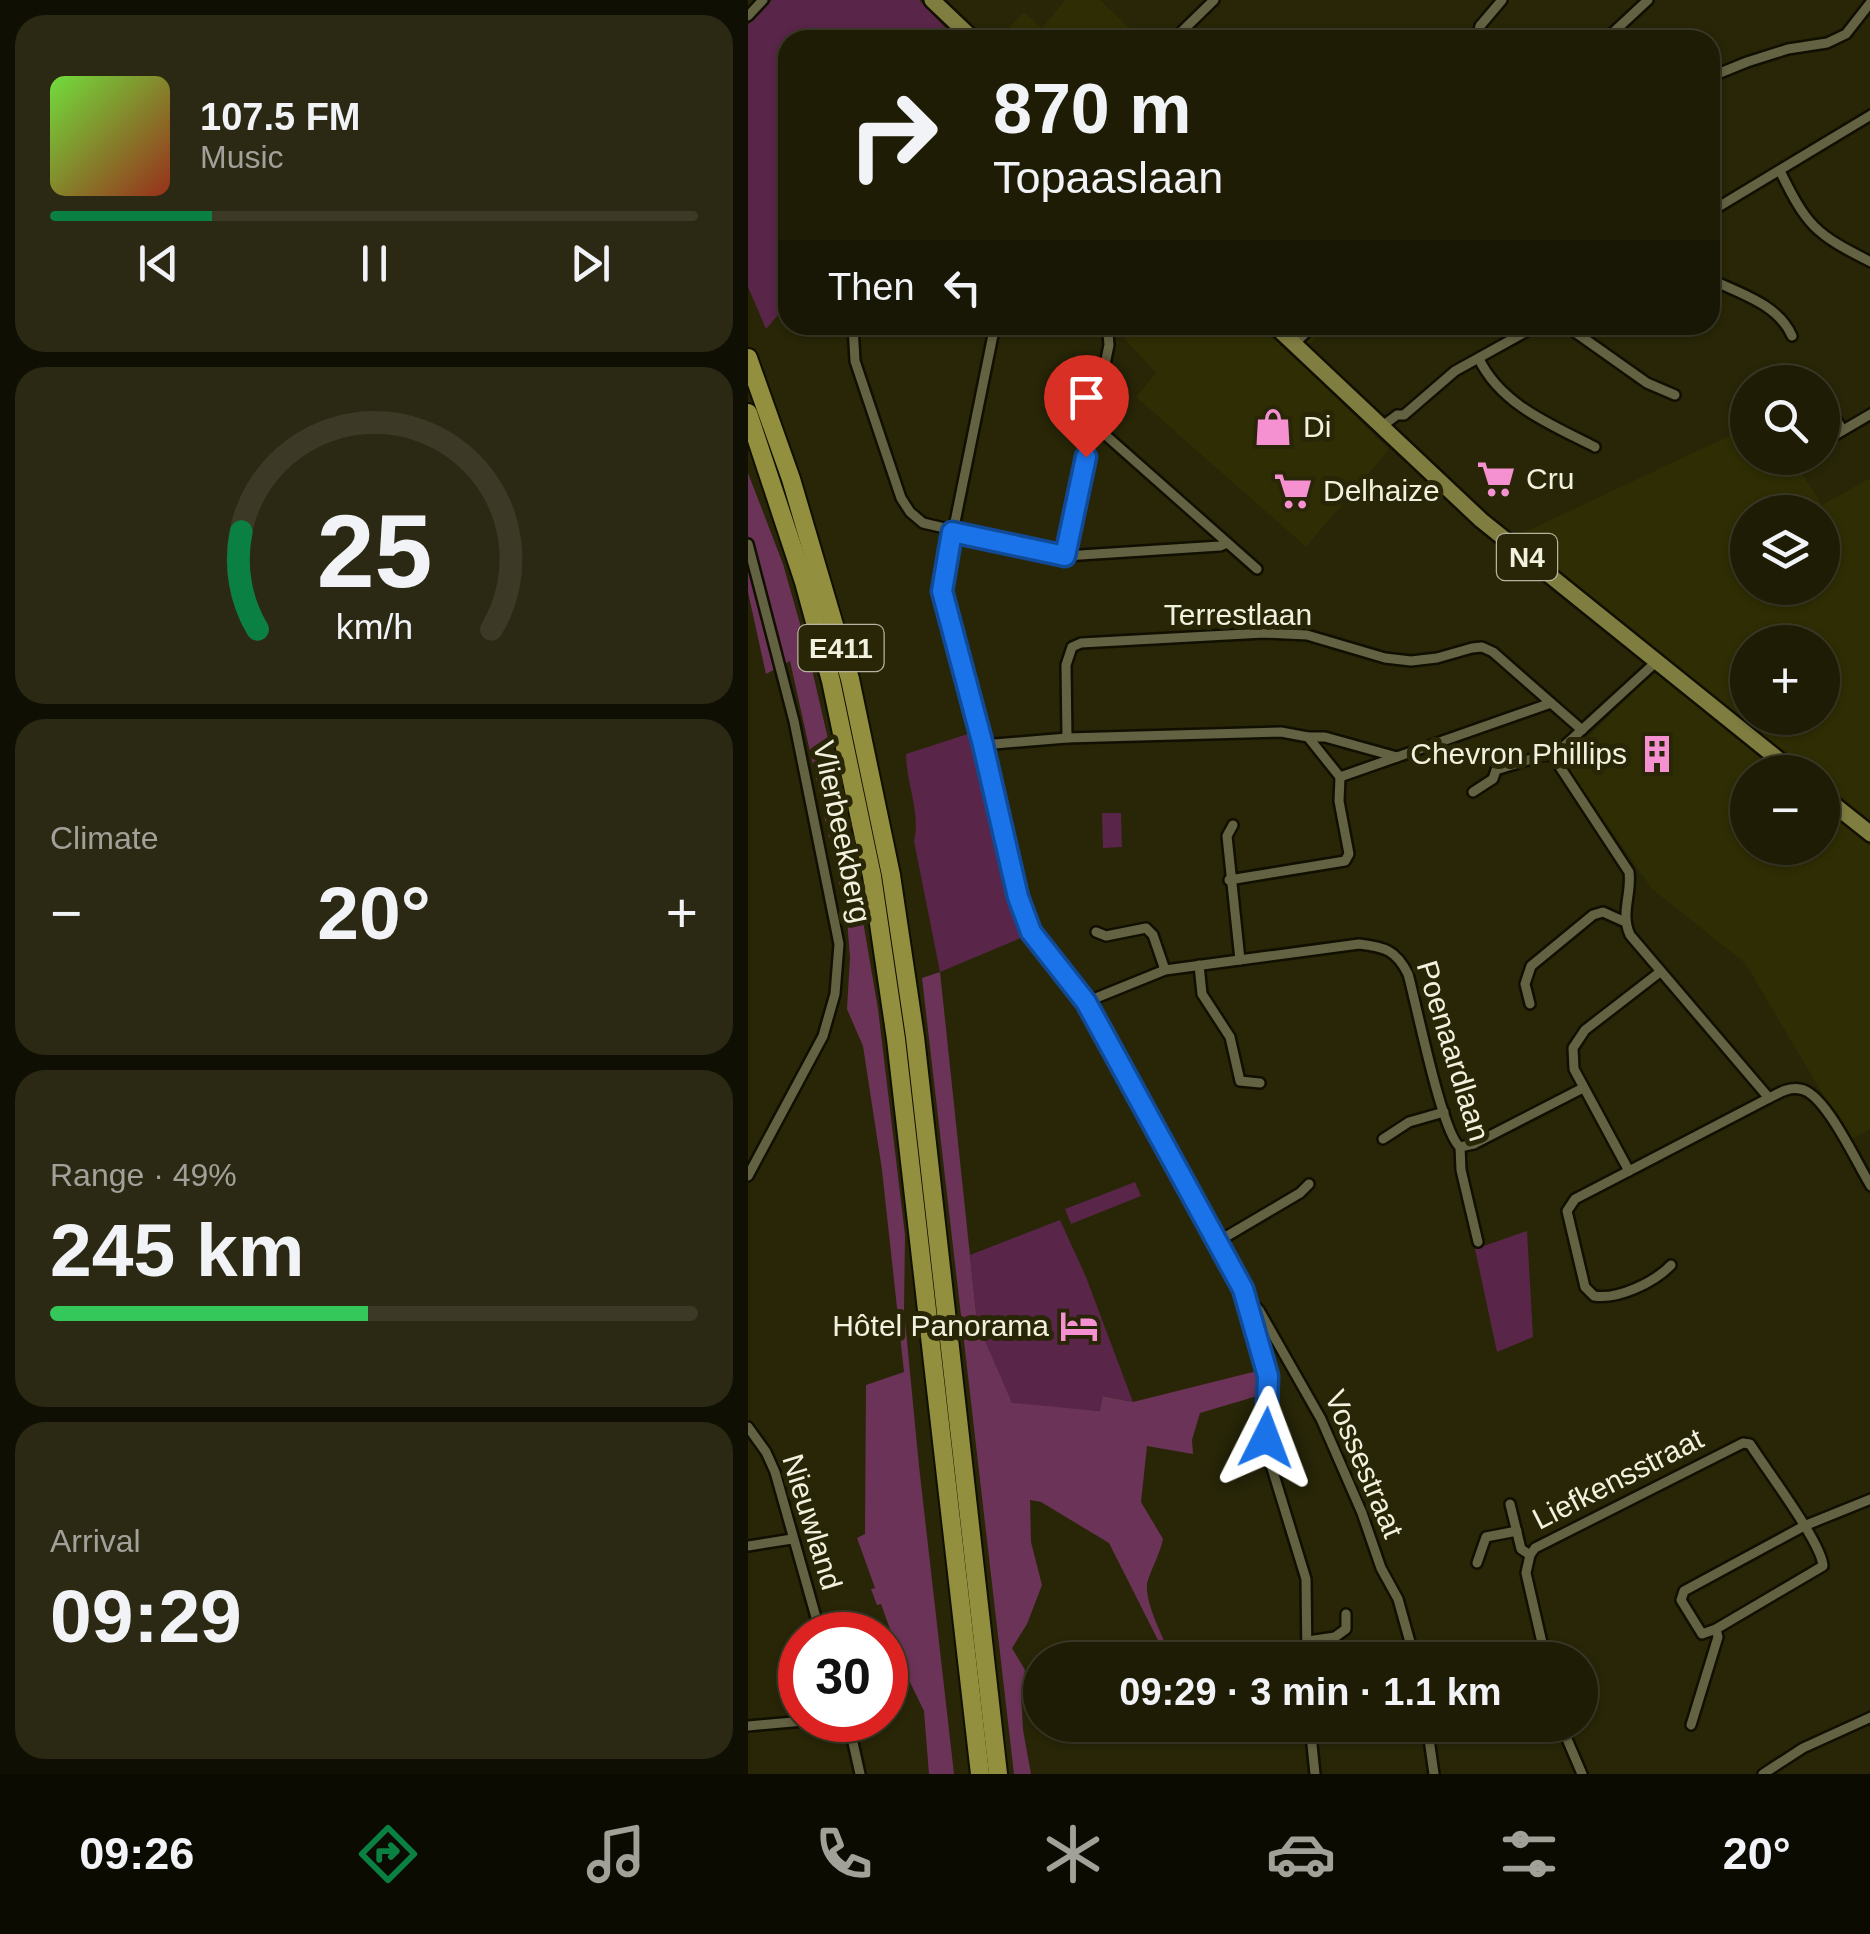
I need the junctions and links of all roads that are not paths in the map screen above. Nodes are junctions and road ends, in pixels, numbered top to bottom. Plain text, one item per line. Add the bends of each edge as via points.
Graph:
1 (763, 0) edge
2 (932, 0) edge
3 (1214, 0) edge
4 (1502, 0) edge
5 (1648, 0) edge
6 (1870, 2) edge
7 (748, 16) edge
8 (964, 30) edge
9 (1182, 30) edge
10 (1479, 30) edge
11 (1616, 30) edge
12 (1720, 74) edge
13 (1870, 115) edge
14 (1780, 171) junction
15 (1720, 206) edge
16 (1870, 262) edge
17 (1720, 285) edge
18 (854, 335) edge
19 (993, 335) edge
20 (1108, 335) edge
21 (1285, 335) edge
22 (1303, 335) edge
23 (1521, 335) edge
24 (1580, 335) edge
25 (1792, 336) dead end
26 (1518, 337) joint
27 (1294, 344) junction
28 (748, 358) edge
29 (1479, 360) junction
30 (1676, 395) dead end
31 (748, 413) edge
32 (1870, 414) edge
33 (1404, 415) junction
34 (1094, 424) junction
35 (1840, 426) edge
36 (1842, 429) joint
37 (1386, 432) junction
38 (1595, 447) dead end
39 (1209, 526) junction
40 (952, 532) junction
41 (1227, 543) junction
42 (748, 544) edge
43 (1206, 547) junction
44 (1065, 556) junction
45 (1257, 569) dead end
46 (1656, 662) junction
47 (1552, 703) junction
48 (1582, 730) junction
49 (1308, 737) junction
50 (1067, 738) junction
51 (983, 745) junction
52 (1773, 755) edge
53 (1558, 756) junction
54 (1400, 758) junction
55 (1340, 777) junction
56 (1473, 792) dead end
57 (1840, 810) edge
58 (1232, 825) dead end
59 (1870, 834) edge
60 (1230, 880) junction
61 (1624, 920) junction
62 (1096, 932) dead end
63 (1240, 960) junction
64 (1198, 964) junction
65 (1165, 970) junction
66 (1660, 972) junction
67 (1086, 1002) junction
68 (1530, 1004) dead end
69 (1260, 1084) dead end
70 (1584, 1088) junction
71 (1769, 1098) junction
72 (1444, 1112) junction
73 (1383, 1139) dead end
74 (1460, 1147) junction
75 (1629, 1171) junction
76 (748, 1176) edge
77 (1308, 1184) dead end
78 (1870, 1186) edge
79 (1217, 1242) junction
80 (1478, 1242) dead end
81 (1671, 1265) dead end
82 (1246, 1298) junction
83 (748, 1427) edge
84 (1870, 1499) edge
85 (1510, 1504) dead end
86 (1804, 1526) junction
87 (1516, 1530) junction
88 (792, 1538) junction
89 (748, 1546) edge
90 (1530, 1555) junction
91 (1477, 1563) dead end
92 (814, 1612) edge
93 (1346, 1614) dead end
94 (1716, 1630) junction
95 (1308, 1641) joint
96 (1411, 1642) edge
97 (1542, 1642) edge
98 (1870, 1718) edge
99 (778, 1723) edge
100 (1690, 1725) dead end
101 (748, 1726) edge
102 (853, 1742) edge
103 (1311, 1742) edge
104 (1430, 1742) edge
105 (1568, 1742) edge
106 (860, 1774) edge
107 (980, 1774) edge
108 (998, 1774) edge
109 (1314, 1774) edge
110 (1434, 1774) edge
111 (1582, 1774) edge
112 (1762, 1774) edge

1 - 7 street
2 - 8 main road
3 - 9 street
4 - 10 street
5 - 11 street
6 - 12 street via 1846,34 1827,44
13 - 14 street
14 - 15 street
14 - 16 street via 1817,231
17 - 25 street via 1767,306
18 - 40 street via 855,361 901,498 924,523
19 - 40 street
20 - 34 street
21 - 27 main road, N4
22 - 27 street
23 - 26 street
24 - 30 street
26 - 29 street
27 - 37 main road, N4
28 - 108 highway, E411 via 845,662 891,875
29 - 33 street via 1455,371
29 - 38 street via 1512,400
31 - 107 highway, E411 via 831,681 872,876
32 - 36 street
33 - 37 street
33 - 37 street via 1403,426
34 - 39 street
34 - 44 street
35 - 36 street
37 - 46 main road, N4 via 1480,520
39 - 41 street
39 - 43 street
40 - 44 street
40 - 51 street via 942,591
41 - 43 street
41 - 45 street
42 - 76 street, Vlierbeekberg via 790,705 839,950 823,1036
43 - 44 street
46 - 48 street
46 - 52 main road, N4
47 - 48 street, Terrestlaan
47 - 50 street, Terrestlaan via 1482,647 1411,661 1307,635 1082,643 1068,653 1066,665
47 - 54 street
48 - 53 street
49 - 50 street via 1247,730
49 - 54 street
49 - 55 street
50 - 51 street
51 - 67 street via 1031,932
53 - 56 street via 1496,770
53 - 61 street via 1628,872
54 - 55 street
55 - 60 street via 1345,860
57 - 59 main road
58 - 60 street
60 - 63 street
61 - 66 street
61 - 68 street via 1593,915 1531,966
62 - 65 street via 1146,928
63 - 64 street, Poenaardlaan
63 - 72 street, Poenaardlaan via 1359,944 1387,947 1408,974
64 - 65 street, Poenaardlaan
64 - 69 street via 1202,994 1230,1037 1240,1080
65 - 67 street, Poenaardlaan
66 - 70 street via 1579,1036 1572,1062
66 - 71 street
67 - 79 street
70 - 74 street
70 - 75 street
71 - 75 street
71 - 78 street via 1796,1088 1821,1102
72 - 73 street via 1409,1122
72 - 74 street, Poenaardlaan
74 - 80 street, Poenaardlaan
75 - 81 street via 1575,1199 1567,1211 1585,1287 1594,1296 1610,1296
77 - 79 street
79 - 82 street
82 - 95 street via 1268,1376 1268,1452 1306,1579
82 - 96 street, Vossestraat via 1321,1419
83 - 88 street, Nieuwland via 775,1472
84 - 86 street
85 - 87 street
86 - 90 street, Liefkensstraat via 1746,1443
86 - 94 street via 1823,1560 1820,1570
86 - 94 street via 1684,1591 1681,1600 1702,1634
87 - 90 street
87 - 91 street via 1486,1538
88 - 89 street
88 - 92 street, Nieuwland
90 - 97 street via 1526,1573
93 - 95 street via 1346,1629
94 - 100 street
98 - 112 street
99 - 101 street
102 - 106 street
103 - 109 street
104 - 110 street
105 - 111 street

